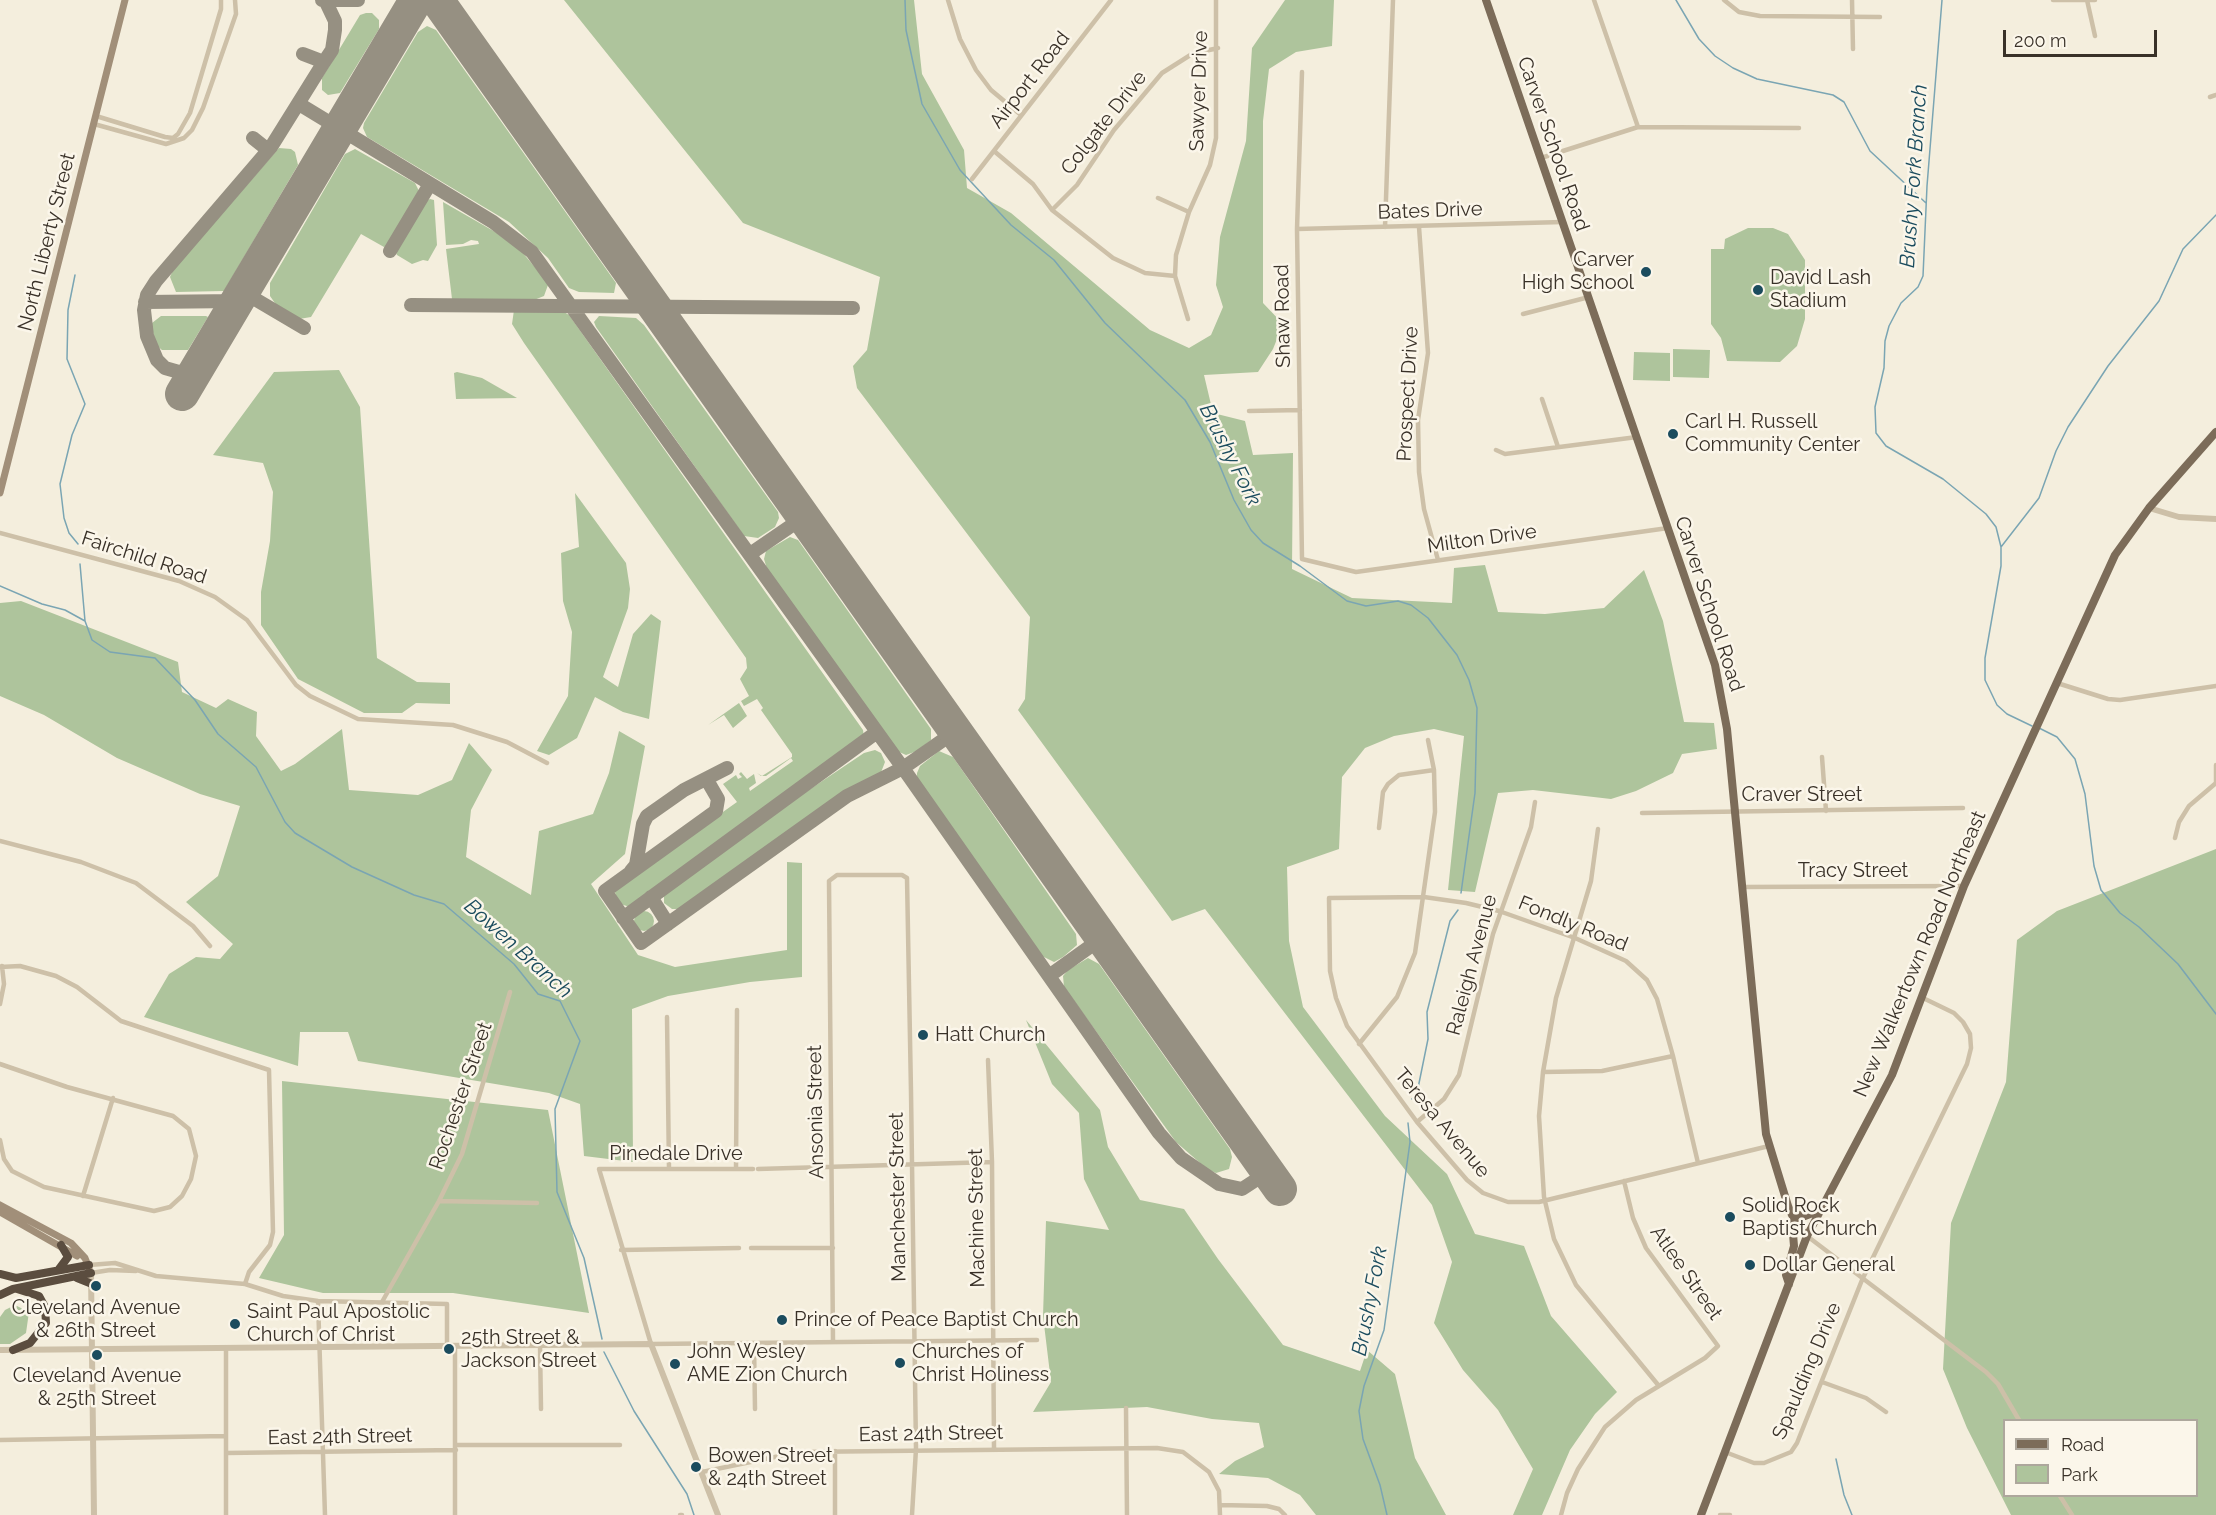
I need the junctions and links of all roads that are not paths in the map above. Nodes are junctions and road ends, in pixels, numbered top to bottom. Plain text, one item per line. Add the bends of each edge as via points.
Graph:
1 (125, 0) edge
2 (221, 0) edge
3 (235, 0) edge
4 (948, 0) edge
5 (1111, 0) edge
6 (1216, 0) edge
7 (1393, 0) edge
8 (1486, 0) edge
9 (1594, 0) edge
10 (1724, 0) edge
11 (1852, 0) edge
12 (2053, 0) edge
13 (2095, 0) edge
14 (2087, 1) edge
15 (1853, 17) junction
16 (1880, 17) dead end
17 (2095, 36) dead end
18 (1218, 48) junction
19 (1853, 49) dead end
20 (1302, 72) dead end
21 (1021, 115) junction
22 (95, 120) junction
23 (124, 125) junction
24 (1638, 127) junction
25 (1799, 128) dead end
26 (123, 132) junction
27 (165, 137) junction
28 (164, 143) junction
29 (994, 151) junction
30 (1541, 158) junction
31 (972, 179) dead end
32 (1158, 198) dead end
33 (1052, 210) junction
34 (1189, 212) junction
35 (1563, 222) junction
36 (1419, 227) junction
37 (1385, 228) junction
38 (1297, 229) junction
39 (1175, 276) junction
40 (1589, 297) junction
41 (1523, 314) dead end
42 (1188, 319) dead end
43 (1542, 399) dead end
44 (1300, 410) junction
45 (1249, 411) dead end
46 (2216, 432) edge
47 (1637, 437) junction
48 (1558, 447) junction
49 (1496, 450) dead end
50 (0, 493) edge
51 (2148, 508) junction
52 (2216, 519) edge
53 (1668, 528) junction
54 (0, 533) edge
55 (1302, 560) joint
56 (1438, 560) junction
57 (2057, 683) junction
58 (2216, 686) edge
59 (1428, 740) dead end
60 (1822, 757) dead end
61 (547, 763) dead end
62 (2216, 765) edge
63 (1434, 770) junction
64 (2216, 783) edge
65 (1535, 802) dead end
66 (1963, 808) dead end
67 (1735, 810) junction
68 (1826, 811) junction
69 (1642, 813) dead end
70 (1379, 828) dead end
71 (1598, 829) dead end
72 (2175, 838) dead end
73 (0, 841) edge
74 (908, 878) joint
75 (1964, 886) junction
76 (1742, 887) junction
77 (1424, 897) junction
78 (1329, 898) joint
79 (1499, 911) junction
80 (1575, 938) junction
81 (210, 946) dead end
82 (1, 966) edge
83 (510, 992) dead end
84 (1921, 997) junction
85 (0, 1004) edge
86 (737, 1010) dead end
87 (667, 1017) dead end
88 (1359, 1044) junction
89 (1673, 1056) junction
90 (988, 1060) dead end
91 (0, 1064) edge
92 (1543, 1072) junction
93 (112, 1098) junction
94 (1417, 1122) junction
95 (0, 1140) edge
96 (1768, 1146) junction
97 (992, 1162) junction
98 (1698, 1163) junction
99 (913, 1164) junction
100 (832, 1166) junction
101 (669, 1169) junction
102 (736, 1169) junction
103 (1624, 1181) junction
104 (83, 1196) junction
105 (439, 1201) junction
106 (1544, 1201) junction
107 (537, 1203) dead end
108 (0, 1205) edge
109 (1824, 1209) junction
110 (0, 1212) edge
111 (1792, 1214) junction
112 (1807, 1236) junction
113 (61, 1245) junction
114 (739, 1248) dead end
115 (751, 1248) dead end
116 (833, 1248) junction
117 (621, 1250) junction
118 (90, 1269) junction
119 (56, 1270) junction
120 (144, 1273) junction
121 (0, 1274) edge
122 (67, 1278) junction
123 (1862, 1280) junction
124 (92, 1284) junction
125 (245, 1284) junction
126 (1789, 1284) junction
127 (17, 1289) junction
128 (0, 1295) edge
129 (318, 1301) junction
130 (382, 1302) junction
131 (1037, 1340) dead end
132 (994, 1341) junction
133 (833, 1342) junction
134 (915, 1342) junction
135 (754, 1343) junction
136 (651, 1344) junction
137 (540, 1345) junction
138 (447, 1346) junction
139 (455, 1346) junction
140 (226, 1348) junction
141 (321, 1349) junction
142 (0, 1350) edge
143 (13, 1350) junction
144 (92, 1350) junction
145 (1822, 1382) junction
146 (1659, 1386) junction
147 (1126, 1408) dead end
148 (541, 1409) dead end
149 (755, 1409) dead end
150 (1886, 1412) dead end
151 (2018, 1419) edge
152 (225, 1436) junction
153 (93, 1439) junction
154 (0, 1440) edge
155 (620, 1445) dead end
156 (1126, 1447) junction
157 (456, 1448) junction
158 (994, 1448) junction
159 (916, 1449) junction
160 (323, 1451) junction
161 (835, 1451) junction
162 (1725, 1452) junction
163 (226, 1453) junction
164 (702, 1472) junction
165 (2061, 1497) edge
166 (1220, 1505) junction
167 (94, 1515) edge
168 (226, 1515) edge
169 (325, 1515) edge
170 (455, 1515) edge
171 (718, 1515) edge
172 (835, 1515) edge
173 (912, 1515) edge
174 (1127, 1515) edge
175 (1220, 1515) edge
176 (1285, 1515) edge
177 (1561, 1515) edge
178 (1701, 1515) edge
179 (1720, 1515) edge
180 (1730, 1515) edge
181 (2072, 1515) edge

1 - 22 main road, North Liberty Street
2 - 27 street via 185,126 173,138
3 - 28 street via 236,14 202,112 184,138
4 - 21 street via 960,39 976,70
5 - 21 street, Airport Road
6 - 18 street, Sawyer Drive
7 - 37 street
8 - 30 main road, Carver School Road
9 - 24 street
10 - 15 street via 1750,15
11 - 15 street
12 - 14 street
13 - 14 street
14 - 17 street
15 - 16 street
15 - 19 street
18 - 33 street, Colgate Drive via 1183,58 1162,73 1114,130 1077,185
18 - 34 street, Sawyer Drive via 1213,154
20 - 38 street, Shaw Road
21 - 29 street, Airport Road
22 - 23 street
22 - 26 street
22 - 50 main road, North Liberty Street
23 - 26 street
23 - 27 street
24 - 25 street
24 - 30 street
26 - 28 street
27 - 28 street
29 - 31 street, Airport Road
29 - 33 street via 1033,184
30 - 35 main road, Carver School Road
32 - 34 street
33 - 39 street via 1123,264 1157,276
34 - 39 street, Sawyer Drive via 1176,255
35 - 36 street, Bates Drive
35 - 40 main road, Carver School Road
36 - 37 street, Bates Drive
36 - 56 street, Prospect Drive via 1428,353 1418,420 1419,472
37 - 38 street, Bates Drive
38 - 44 street, Shaw Road
39 - 42 street, Sawyer Drive
40 - 41 street
40 - 47 main road, Carver School Road
43 - 48 street
44 - 45 street
44 - 55 street, Shaw Road
46 - 51 main road, New Walkertown Road Northeast
47 - 48 street
47 - 53 main road, Carver School Road
48 - 49 street via 1505,454
51 - 52 street via 2181,517
51 - 57 main road, New Walkertown Road Northeast via 2115,555
53 - 56 street, Milton Drive
53 - 67 main road, Carver School Road via 1719,684
54 - 61 street, Fairchild Road via 179,581 214,597 247,620 296,685 358,719 457,726 507,742
55 - 56 street, Milton Drive via 1356,572
57 - 58 street via 2120,700
57 - 75 main road, New Walkertown Road Northeast
59 - 63 street
60 - 68 street
62 - 64 street
63 - 70 street via 1399,775 1388,784 1383,792
63 - 77 street via 1435,812
64 - 72 street via 2189,806
65 - 79 street, Raleigh Avenue via 1531,827
66 - 68 street, Craver Street
67 - 68 street, Craver Street
67 - 69 street, Craver Street
67 - 76 main road, Carver School Road
71 - 80 street via 1591,881
73 - 81 street via 81,862 136,883 186,920
74 - 99 street, Manchester Street
74 - 100 street, Ansonia Street via 837,875 829,881
75 - 76 street, Tracy Street
75 - 84 main road, New Walkertown Road Northeast
76 - 96 main road, Carver School Road
77 - 78 street, Fondly Road
77 - 79 street, Fondly Road
77 - 88 street via 1415,953 1403,984 1391,1007
78 - 88 street, Teresa Avenue via 1332,982 1341,1011
79 - 80 street, Fondly Road
79 - 94 street, Raleigh Avenue via 1459,1075 1444,1099
80 - 89 street, Fondly Road via 1616,955 1641,973 1657,999
80 - 92 street via 1556,998
82 - 85 street via 4,984
82 - 125 street via 20,966 56,976 128,1024 269,1070 273,1232 270,1245 249,1272
83 - 105 street, Rochester Street via 462,1154
84 - 109 main road, New Walkertown Road Northeast via 1892,1075
84 - 123 street, Spaulding Drive via 1954,1013 1970,1034 1971,1048 1967,1064
86 - 102 street
87 - 101 street
88 - 94 street, Teresa Avenue
89 - 92 street via 1602,1071
89 - 98 street, Fondly Road
90 - 97 street, Machine Street
91 - 93 street
92 - 106 street via 1539,1116
93 - 104 street
93 - 104 street via 185,1123 195,1149 191,1179 175,1203 154,1211
94 - 106 street, Teresa Avenue via 1483,1193 1508,1202
95 - 104 street via 12,1172 44,1187
96 - 98 street, Teresa Avenue
96 - 111 main road, Carver School Road
97 - 99 street, Pinedale Drive
97 - 132 street, Machine Street
98 - 103 street, Teresa Avenue
99 - 100 street, Pinedale Drive
99 - 134 street, Manchester Street
100 - 102 street, Pinedale Drive
100 - 116 street, Ansonia Street
101 - 102 street, Pinedale Drive
101 - 117 street, Pinedale Drive via 599,1169
103 - 106 street, Teresa Avenue
103 - 146 street, Atlee Street via 1642,1243 1718,1346
105 - 107 street
105 - 130 street, Rochester Street
106 - 146 street via 1554,1239 1576,1285
108 - 118 main road via 71,1243
109 - 111 main road via 1805,1216
109 - 112 main road, New Walkertown Road Northeast
110 - 113 main road
111 - 112 main road, Carver School Road
111 - 126 main road via 1794,1246 1786,1275
112 - 123 street
112 - 126 main road, New Walkertown Road Northeast
113 - 118 main road
113 - 119 highway via 67,1261
114 - 117 street
115 - 116 street
116 - 133 street, Ansonia Street
117 - 136 street
118 - 119 highway
118 - 120 street
118 - 120 street via 116,1263
118 - 122 highway
118 - 124 street
119 - 121 highway via 16,1278
120 - 125 street via 168,1279
122 - 124 highway
122 - 127 highway
123 - 145 street, Spaulding Drive
123 - 151 street via 1986,1372 1998,1384
124 - 144 street
125 - 129 street via 283,1296
126 - 162 main road, New Walkertown Road Northeast
127 - 128 highway
127 - 143 highway via 39,1296 45,1307 46,1323 30,1343
129 - 130 street
129 - 141 street
130 - 138 street via 447,1304
131 - 132 street
132 - 134 street
132 - 158 street, Machine Street
133 - 134 street
133 - 135 street
134 - 159 street, Manchester Street
135 - 136 street
135 - 149 street
136 - 137 street
136 - 164 street
137 - 139 street
137 - 148 street
138 - 139 street
138 - 141 street
139 - 157 street
140 - 141 street
140 - 144 street
140 - 152 street
141 - 160 street
142 - 143 street
143 - 144 street
144 - 153 street
145 - 150 street via 1866,1398
145 - 162 street, Spaulding Drive via 1791,1452 1779,1459 1754,1463
146 - 177 street via 1624,1409 1596,1438 1567,1493
147 - 156 street
152 - 153 street
152 - 163 street
153 - 154 street
153 - 167 street
155 - 157 street, East 24th Street
156 - 158 street, East 24th Street
156 - 166 street, East 24th Street via 1172,1449 1189,1455 1212,1476
156 - 174 street
157 - 160 street, East 24th Street
157 - 170 street
158 - 159 street, East 24th Street
159 - 161 street, East 24th Street
159 - 173 street, Manchester Street
160 - 163 street, East 24th Street
160 - 169 street
161 - 164 street, East 24th Street via 799,1452
161 - 172 street
162 - 178 main road, New Walkertown Road Northeast
163 - 168 street
164 - 171 street
165 - 181 street
166 - 175 street, East 24th Street
166 - 176 street via 1268,1506
179 - 180 street

